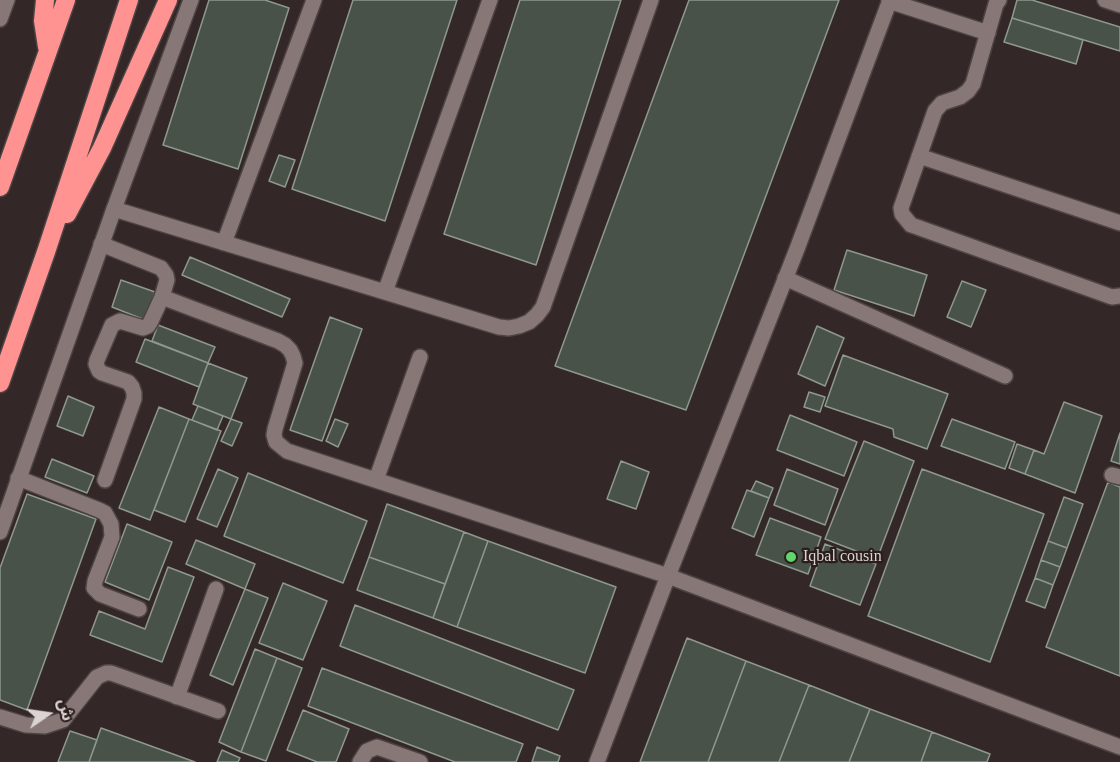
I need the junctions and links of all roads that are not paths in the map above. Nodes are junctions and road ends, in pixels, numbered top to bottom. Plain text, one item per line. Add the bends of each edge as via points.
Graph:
1 (7, 0) edge
2 (45, 0) edge
3 (66, 0) edge
4 (129, 0) edge
5 (168, 0) edge
6 (192, 0) edge
7 (314, 0) edge
8 (490, 0) edge
9 (651, 0) edge
10 (890, 0) edge
11 (999, 0) edge
12 (1105, 0) edge
13 (1120, 5) edge
14 (0, 19) edge
15 (988, 33) junction
16 (47, 52) junction
17 (919, 156) junction
18 (0, 188) edge
19 (114, 209) junction
20 (1120, 223) edge
21 (101, 243) junction
22 (224, 243) junction
23 (46, 252) junction
24 (785, 278) junction
25 (385, 292) junction
26 (1120, 296) edge
27 (162, 297) junction
28 (420, 357) dead end
29 (1005, 376) dead end
30 (0, 383) edge
31 (18, 478) junction
32 (105, 480) dead end
33 (376, 480) junction
34 (0, 532) edge
35 (668, 576) junction
36 (216, 589) dead end
37 (139, 609) dead end
38 (177, 697) junction
39 (218, 711) dead end
40 (0, 717) edge
41 (1120, 747) edge
42 (360, 762) edge
43 (420, 762) edge
44 (597, 762) edge

1 - 14 street
2 - 16 highway
3 - 16 highway
4 - 23 highway
5 - 23 highway via 102,148
6 - 19 street
7 - 22 street
8 - 25 street
9 - 25 street via 537,315 519,326 499,327
10 - 15 street
10 - 24 street
11 - 15 street
12 - 13 street
15 - 17 street via 973,84 960,97 938,107
16 - 18 highway
17 - 20 street
17 - 26 street via 901,208 910,225 1112,297
19 - 21 street
19 - 22 street
21 - 27 street via 161,268 167,280
21 - 31 street
22 - 25 street
23 - 30 highway
24 - 29 street
24 - 35 street
27 - 32 street via 148,326 120,321 112,325 97,360 99,371 128,382 134,393
27 - 33 street via 285,345 295,363 275,429 276,442 287,451
28 - 33 street
31 - 34 street
31 - 37 street via 105,513 112,537 94,588
33 - 35 street
35 - 41 street
35 - 44 street
36 - 38 street
38 - 39 street
38 - 40 street via 106,673 97,677 63,720 45,726
42 - 43 street via 367,751 377,747

